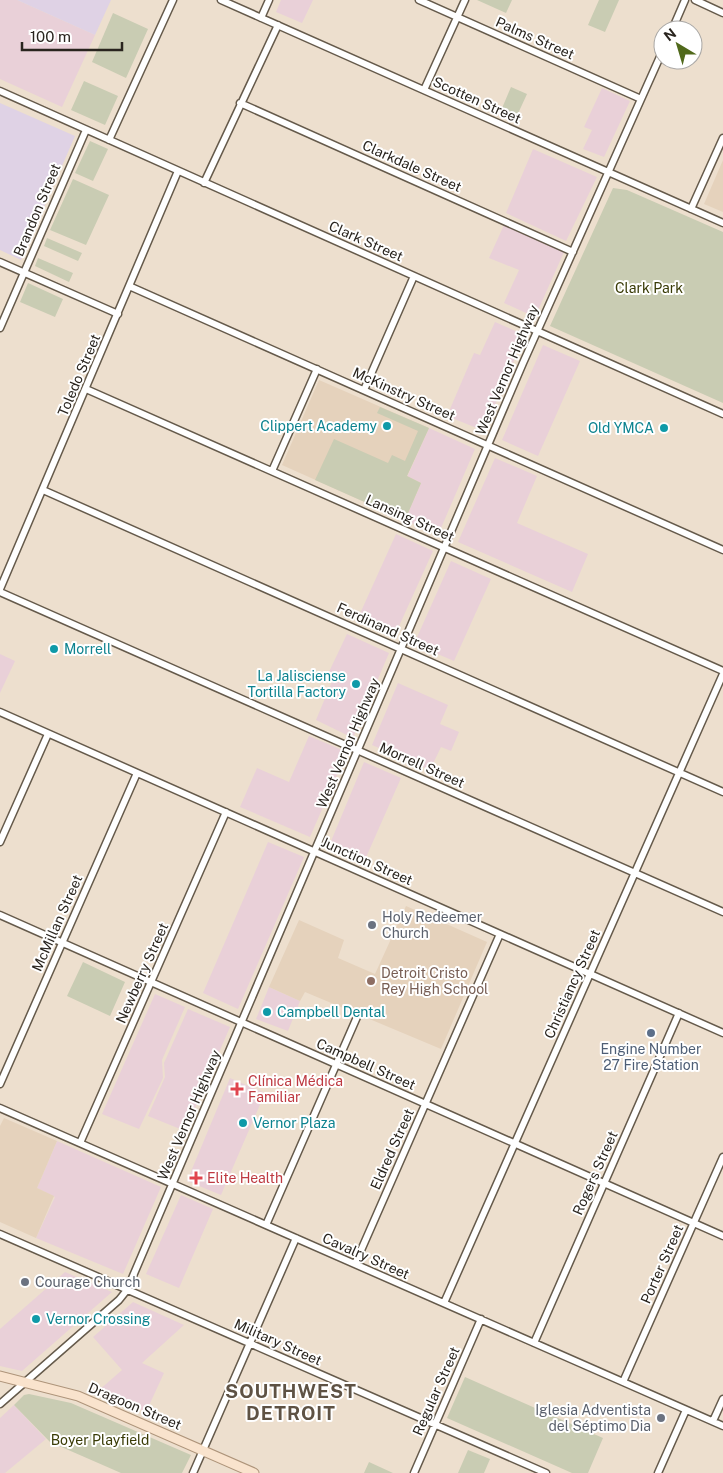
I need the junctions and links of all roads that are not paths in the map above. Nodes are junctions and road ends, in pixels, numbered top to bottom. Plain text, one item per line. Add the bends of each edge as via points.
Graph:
1 (173, 0) edge
2 (221, 0) edge
3 (269, 0) edge
4 (419, 0) edge
5 (465, 0) edge
6 (685, 0) edge
7 (695, 0) edge
8 (723, 12) edge
9 (457, 17) junction
10 (261, 18) junction
11 (676, 20) edge
12 (278, 25) junction
13 (654, 70) edge
14 (424, 90) junction
15 (0, 91) edge
16 (641, 99) junction
17 (240, 103) junction
18 (86, 130) junction
19 (723, 138) edge
20 (109, 140) junction
21 (178, 171) junction
22 (608, 172) junction
23 (204, 183) junction
24 (691, 209) junction
25 (723, 223) edge
26 (573, 252) junction
27 (0, 262) edge
28 (24, 272) junction
29 (414, 276) junction
30 (129, 286) junction
31 (118, 314) junction
32 (0, 328) edge
33 (537, 331) junction
34 (317, 369) junction
35 (86, 388) junction
36 (364, 390) junction
37 (723, 414) edge
38 (488, 446) junction
39 (272, 471) junction
40 (43, 490) junction
41 (444, 548) junction
42 (723, 550) edge
43 (0, 590) edge
44 (401, 649) junction
45 (723, 673) edge
46 (0, 712) edge
47 (48, 734) junction
48 (358, 750) junction
49 (138, 773) junction
50 (680, 773) junction
51 (723, 792) edge
52 (226, 812) junction
53 (0, 842) edge
54 (315, 852) junction
55 (635, 873) junction
56 (723, 912) edge
57 (0, 915) edge
58 (500, 934) junction
59 (62, 943) junction
60 (590, 974) junction
61 (151, 982) junction
62 (679, 1013) junction
63 (357, 1017) dead end
64 (242, 1023) junction
65 (723, 1032) edge
66 (336, 1064) junction
67 (0, 1084) edge
68 (425, 1104) junction
69 (0, 1108) edge
70 (80, 1143) junction
71 (515, 1143) junction
72 (723, 1157) edge
73 (604, 1183) junction
74 (173, 1184) junction
75 (694, 1223) junction
76 (266, 1225) junction
77 (0, 1234) edge
78 (723, 1236) edge
79 (296, 1238) junction
80 (355, 1264) junction
81 (127, 1290) junction
82 (444, 1303) junction
83 (481, 1319) junction
84 (250, 1343) junction
85 (534, 1343) junction
86 (0, 1376) edge
87 (25, 1382) junction
88 (623, 1382) junction
89 (723, 1398) edge
90 (0, 1404) edge
91 (686, 1410) junction
92 (713, 1421) junction
93 (435, 1424) junction
94 (723, 1426) edge
95 (203, 1450) junction
96 (193, 1473) edge
97 (254, 1473) edge
98 (414, 1473) edge
99 (546, 1473) edge
100 (658, 1473) edge

1 - 20 street
2 - 10 street, Scotten Street
3 - 10 street
4 - 9 street, Palms Street
5 - 9 street
6 - 11 street
7 - 8 street
9 - 14 street
9 - 16 street, Palms Street
10 - 12 street, Scotten Street
12 - 14 street, Scotten Street
12 - 17 street
13 - 16 street, West Vernor Highway
14 - 22 street, Scotten Street
15 - 18 street, Clark Street
16 - 22 street, West Vernor Highway
17 - 23 street
17 - 26 street, Clarkdale Street
18 - 20 street, Clark Street
18 - 28 street, Brandon Street
19 - 24 street
20 - 21 street, Clark Street
21 - 23 street, Clark Street
21 - 30 street, Toledo Street
22 - 24 street, Scotten Street
22 - 26 street, West Vernor Highway
23 - 29 street, Clark Street
24 - 25 street, Scotten Street
26 - 33 street, West Vernor Highway
27 - 28 street
28 - 31 street
28 - 32 street, Brandon Street
29 - 33 street, Clark Street
29 - 36 street
30 - 31 street, Toledo Street
30 - 34 street, McKinstry Street
31 - 35 street, Toledo Street
33 - 37 street, Clark Street
33 - 38 street, West Vernor Highway
34 - 36 street, McKinstry Street
34 - 39 street
35 - 39 street, Lansing Street
35 - 40 street, Toledo Street
36 - 38 street, McKinstry Street
38 - 41 street, West Vernor Highway
38 - 42 street, McKinstry Street
39 - 41 street, Lansing Street
40 - 43 street, Toledo Street
40 - 44 street, Ferdinand Street
41 - 44 street, West Vernor Highway
41 - 45 street, Lansing Street
43 - 48 street, Morrell Street
44 - 48 street, West Vernor Highway
44 - 50 street, Ferdinand Street
45 - 50 street, Christiancy Street
46 - 47 street, Junction Street
47 - 49 street, Junction Street
47 - 53 street
48 - 54 street, West Vernor Highway
48 - 55 street, Morrell Street
49 - 52 street, Junction Street
49 - 59 street, McMillan Street
50 - 51 street, Ferdinand Street
50 - 55 street, Christiancy Street
52 - 54 street, Junction Street
52 - 61 street, Newberry Street
54 - 58 street, Junction Street
54 - 64 street, West Vernor Highway
55 - 56 street, Morrell Street
55 - 60 street, Christiancy Street
57 - 59 street, Campbell Street
58 - 60 street, Junction Street
58 - 68 street, Eldred Street
59 - 61 street, Campbell Street
59 - 67 street, McMillan Street
60 - 62 street, Junction Street
60 - 71 street, Christiancy Street
61 - 64 street, Campbell Street
61 - 70 street, Newberry Street
62 - 65 street, Junction Street
62 - 73 street, Rogers Street
63 - 66 street
64 - 66 street, Campbell Street
64 - 74 street, West Vernor Highway
66 - 68 street, Campbell Street
66 - 76 street
68 - 71 street, Campbell Street
68 - 80 street, Eldred Street
69 - 70 street, Cavalry Street
70 - 74 street, Cavalry Street
71 - 73 street, Campbell Street
71 - 82 street, Christiancy Street
72 - 75 street, Porter Street
73 - 75 street, Campbell Street
73 - 85 street, Rogers Street
74 - 76 street, Cavalry Street
74 - 81 street, West Vernor Highway
75 - 78 street, Campbell Street
75 - 88 street, Porter Street
76 - 79 street, Cavalry Street
77 - 81 street, Military Street
79 - 80 street, Cavalry Street
79 - 84 street
80 - 82 street, Cavalry Street
81 - 84 street, Military Street
81 - 87 street, West Vernor Highway
82 - 83 street, Cavalry Street
83 - 85 street, Cavalry Street
83 - 93 street, Regular Street
84 - 93 street, Military Street
84 - 95 street
85 - 88 street, Cavalry Street
86 - 87 main road, Dragoon Street
87 - 90 street, West Vernor Highway
87 - 95 main road, Dragoon Street via 78,1396
88 - 91 street, Cavalry Street
89 - 92 street
91 - 92 street, Cavalry Street
91 - 100 street
92 - 94 street, Cavalry Street
93 - 98 street, Regular Street
93 - 99 street, Military Street
95 - 96 street
95 - 97 main road, Dragoon Street

